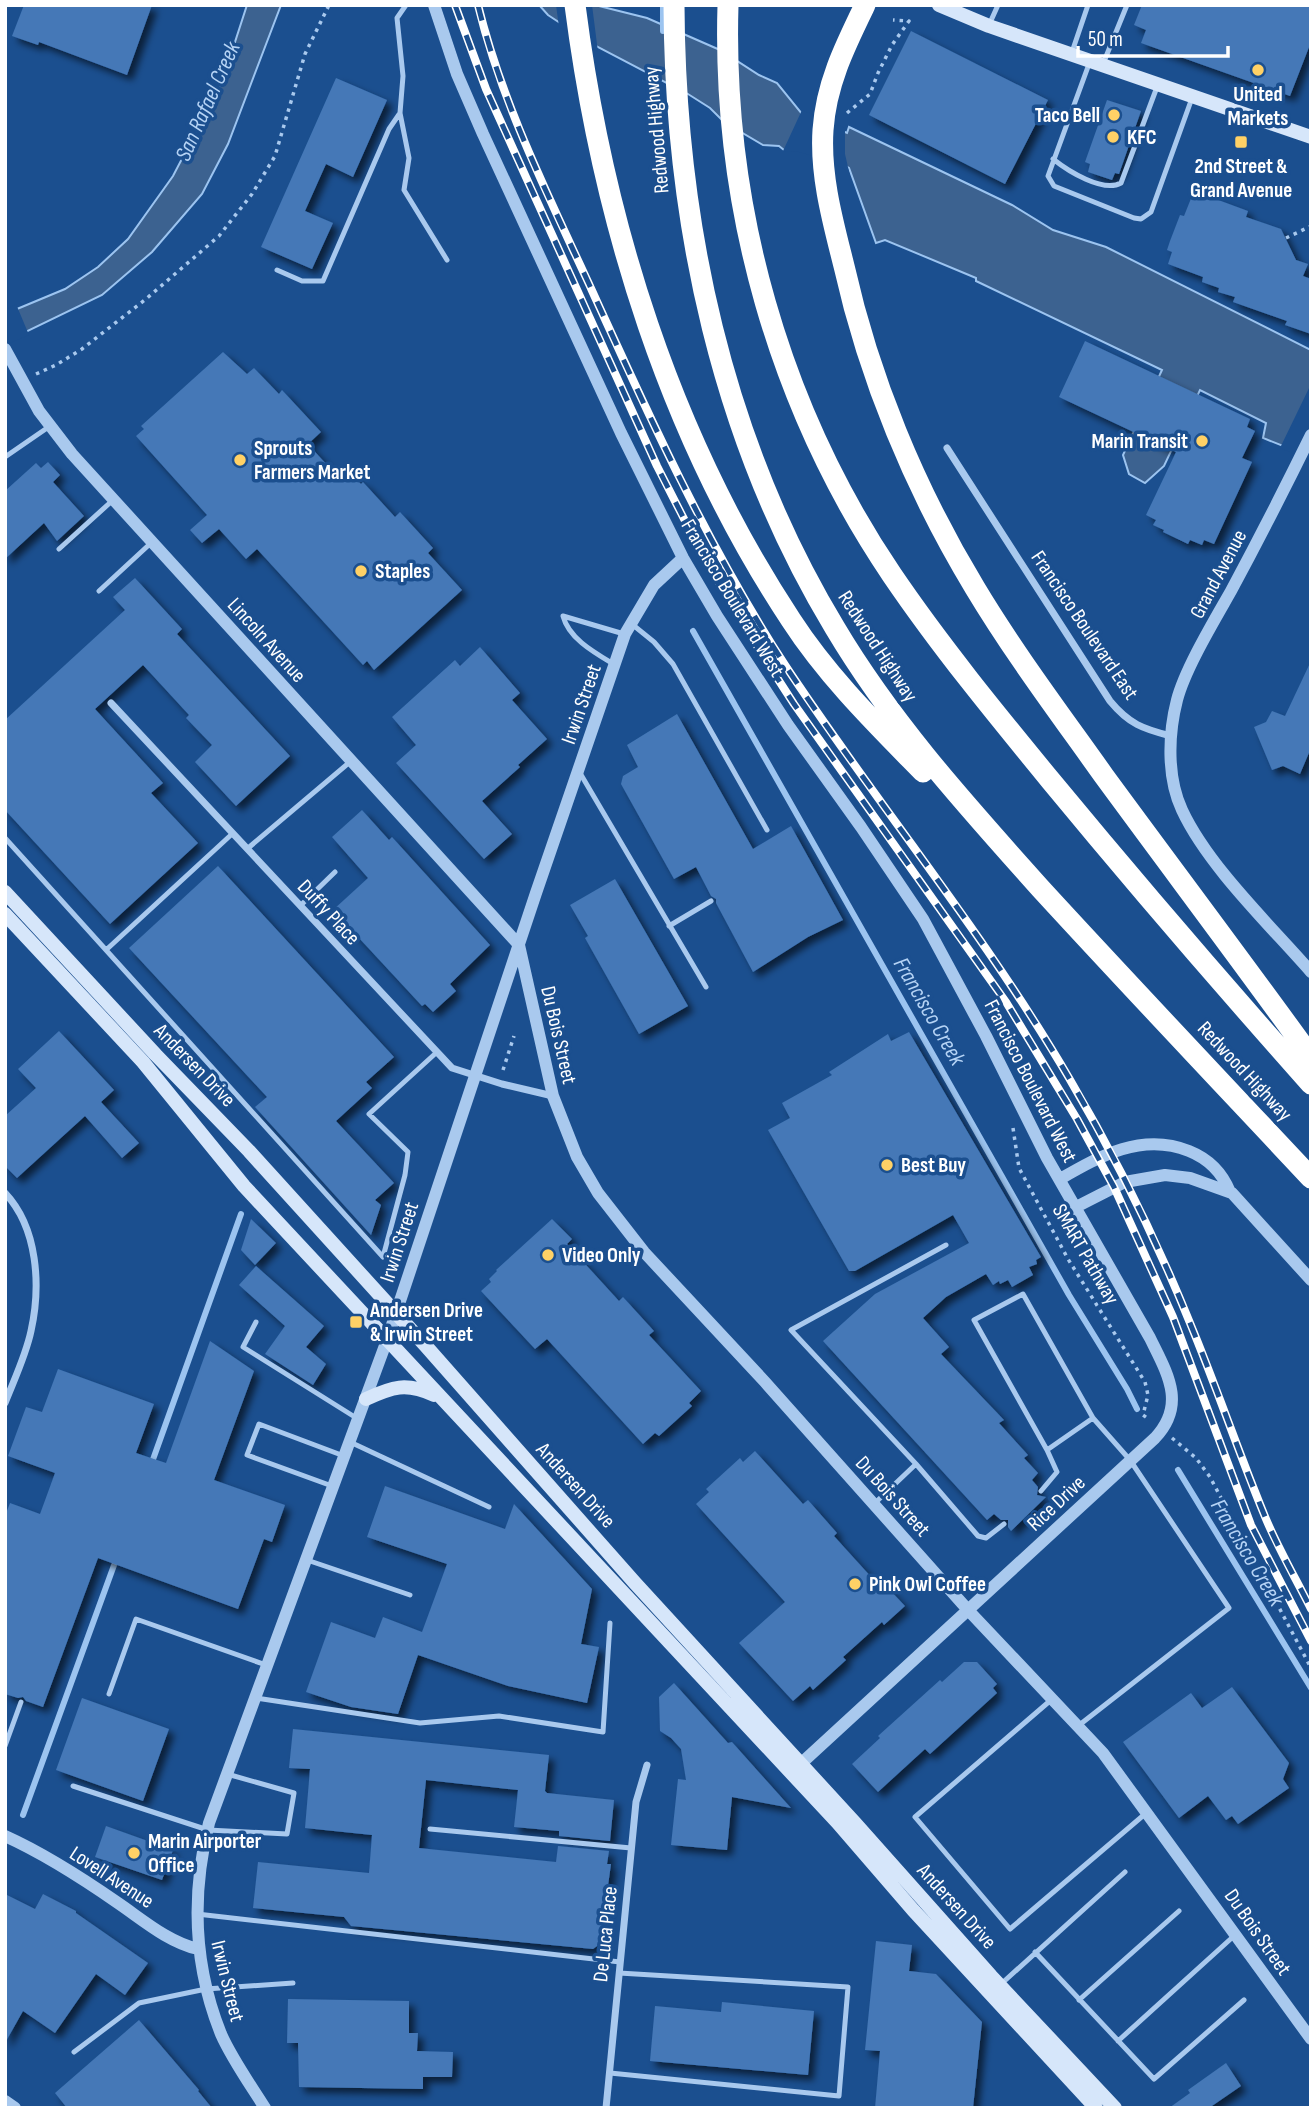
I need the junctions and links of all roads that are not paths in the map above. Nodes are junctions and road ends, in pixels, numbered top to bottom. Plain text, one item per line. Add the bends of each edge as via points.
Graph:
1 (406, 5) edge
2 (434, 5) edge
3 (575, 5) edge
4 (674, 5) edge
5 (729, 5) edge
6 (865, 5) edge
7 (939, 5) edge
8 (998, 5) edge
9 (1088, 5) edge
10 (1126, 5) edge
11 (989, 26) junction
12 (1072, 54) junction
13 (1096, 63) junction
14 (1158, 84) junction
15 (1192, 96) junction
16 (400, 113) junction
17 (1311, 136) edge
18 (1054, 159) junction
19 (447, 260) dead end
20 (277, 270) dead end
21 (6, 350) edge
22 (50, 426) junction
23 (1311, 435) edge
24 (947, 448) dead end
25 (5, 457) edge
26 (113, 500) junction
27 (152, 542) junction
28 (59, 549) dead end
29 (683, 558) junction
30 (99, 592) dead end
31 (628, 629) junction
32 (615, 666) junction
33 (111, 703) dead end
34 (1171, 736) junction
35 (351, 761) junction
36 (579, 771) junction
37 (767, 830) dead end
38 (232, 834) junction
39 (5, 838) edge
40 (247, 849) junction
41 (335, 872) dead end
42 (5, 892) edge
43 (711, 901) dead end
44 (300, 906) junction
45 (5, 914) edge
46 (669, 926) junction
47 (519, 945) junction
48 (106, 950) junction
49 (1114, 968) junction
50 (1311, 972) edge
51 (706, 987) dead end
52 (437, 1052) junction
53 (1311, 1057) edge
54 (474, 1076) junction
55 (1311, 1084) edge
56 (553, 1096) junction
57 (1311, 1178) edge
58 (1060, 1179) junction
59 (1230, 1192) junction
60 (5, 1193) edge
61 (1076, 1208) junction
62 (946, 1245) dead end
63 (1311, 1280) edge
64 (396, 1313) junction
65 (256, 1322) dead end
66 (387, 1340) junction
67 (441, 1398) junction
68 (366, 1399) junction
69 (5, 1403) edge
70 (1094, 1418) junction
71 (358, 1419) junction
72 (350, 1441) junction
73 (1047, 1450) junction
74 (344, 1456) junction
75 (1130, 1460) junction
76 (916, 1464) junction
77 (334, 1487) junction
78 (1041, 1491) dead end
79 (875, 1503) junction
80 (489, 1507) dead end
81 (1004, 1524) dead end
82 (306, 1560) junction
83 (410, 1595) dead end
84 (968, 1610) junction
85 (610, 1623) dead end
86 (266, 1665) junction
87 (109, 1695) dead end
88 (256, 1698) junction
89 (1053, 1699) junction
90 (21, 1702) dead end
91 (1078, 1726) junction
92 (5, 1746) edge
93 (647, 1765) dead end
94 (796, 1768) junction
95 (227, 1774) junction
96 (73, 1786) dead end
97 (1147, 1812) junction
98 (430, 1829) dead end
99 (208, 1830) junction
100 (5, 1836) edge
101 (631, 1848) junction
102 (1125, 1872) dead end
103 (1179, 1910) dead end
104 (197, 1914) junction
105 (1236, 1934) junction
106 (198, 1949) junction
107 (1035, 1952) junction
108 (620, 1962) junction
109 (619, 1973) junction
110 (293, 1983) dead end
111 (1000, 1985) junction
112 (206, 1989) junction
113 (1079, 2000) junction
114 (1244, 2000) dead end
115 (1311, 2039) edge
116 (1118, 2041) junction
117 (74, 2052) dead end
118 (610, 2073) junction
119 (5, 2101) edge
120 (15, 2108) edge
121 (265, 2108) edge
122 (606, 2108) edge
123 (1096, 2108) edge
124 (1115, 2108) edge

1 - 16 lane via 397,18 403,76
2 - 29 street, Francisco Boulevard West via 479,127
3 - 49 highway via 608,187 655,346 714,483 773,591 813,651 866,715
4 - 49 highway, Redwood Highway via 676,108 689,218 706,304 766,492 814,592 904,730
5 - 55 highway, Redwood Highway via 736,165 752,254 777,343 853,511 892,575 1066,799
6 - 53 highway via 834,71 835,112 823,130 824,161 831,220 863,338 892,421 930,505 996,622
7 - 11 main road
8 - 11 lane
9 - 12 lane
10 - 13 lane
11 - 12 main road
12 - 13 main road
13 - 14 main road
13 - 18 lane
14 - 15 main road
14 - 18 lane via 1121,183 1103,186
15 - 17 main road
15 - 18 lane via 1148,216 1134,218 1054,186 1048,176
16 - 19 lane via 409,158 404,190
16 - 20 lane via 323,281 302,281
21 - 22 street, Lincoln Avenue
22 - 25 lane
22 - 26 street, Lincoln Avenue
23 - 34 street, Grand Avenue via 1192,664 1177,699
24 - 34 street, Francisco Boulevard East via 1110,701 1142,729
26 - 27 street, Lincoln Avenue
26 - 28 lane
27 - 30 lane
27 - 35 street, Lincoln Avenue
29 - 31 street, Irwin Street via 654,585
29 - 58 street, Francisco Boulevard West via 788,725 923,919
31 - 32 street, Irwin Street
31 - 32 lane via 563,616 566,628
31 - 37 lane via 654,642 673,664
32 - 36 street, Irwin Street
33 - 38 street, Duffy Place
34 - 50 street via 1172,777 1181,808 1199,842
35 - 40 lane
35 - 47 street, Lincoln Avenue
36 - 46 lane
36 - 47 street, Irwin Street
38 - 40 street, Duffy Place
38 - 48 lane
39 - 48 lane
40 - 44 street, Duffy Place
41 - 44 lane
42 - 64 main road, Andersen Drive
43 - 46 lane
44 - 52 street, Duffy Place
45 - 66 main road, Andersen Drive via 143,1062 244,1186
46 - 51 lane
47 - 54 street, Irwin Street
47 - 56 street, Du Bois Street
48 - 52 lane via 383,1256 408,1152 369,1114
49 - 57 highway, Redwood Highway
52 - 54 street, Duffy Place via 452,1068
54 - 56 street, Duffy Place
54 - 64 street, Irwin Street
56 - 79 street, Du Bois Street via 577,1157 598,1193 644,1252
58 - 59 street, Francisco Boulevard West via 1110,1153 1140,1144 1168,1144 1200,1155 1224,1175
58 - 61 street, Francisco Boulevard West
59 - 61 street, Francisco Boulevard West via 1165,1175 1125,1182
59 - 63 street, Francisco Boulevard West
60 - 69 street via 29,1234 37,1271 31,1332
61 - 75 street, Rice Drive via 1150,1338 1173,1391 1165,1429
62 - 76 lane via 791,1330
64 - 66 street, Irwin Street
64 - 94 main road, Andersen Drive
65 - 71 lane via 243,1347
66 - 67 main road, Andersen Drive
66 - 68 street, Irwin Street
67 - 68 main road via 402,1386
67 - 94 main road, Andersen Drive
68 - 71 street, Irwin Street
70 - 73 lane
70 - 73 lane via 1023,1294 974,1320
70 - 75 lane
71 - 72 street, Irwin Street
72 - 74 street, Irwin Street
72 - 80 lane
73 - 78 lane via 1057,1472
74 - 77 street, Irwin Street
74 - 77 lane via 260,1424 247,1455
75 - 84 street, Rice Drive
75 - 91 lane via 1229,1608
76 - 79 lane
76 - 81 lane via 978,1536 986,1538
77 - 82 street, Irwin Street
79 - 84 street, Du Bois Street
82 - 83 lane
82 - 86 street, Irwin Street
84 - 89 street, Du Bois Street
84 - 94 street, Rice Drive
85 - 88 lane via 603,1732 499,1716 420,1723
86 - 87 lane via 136,1619
86 - 88 street, Irwin Street
88 - 95 street, Irwin Street
89 - 91 street, Du Bois Street
89 - 97 lane via 915,1817 1010,1929
90 - 92 lane
91 - 97 street, Du Bois Street
93 - 101 street, De Luca Place via 636,1802
94 - 111 main road, Andersen Drive
94 - 123 main road, Andersen Drive via 913,1910
95 - 99 street, Irwin Street
95 - 99 lane via 294,1793 287,1834
96 - 99 lane
97 - 105 street, Du Bois Street
98 - 101 lane
99 - 104 street, Irwin Street
100 - 106 street, Lovell Avenue via 31,1847 179,1944
101 - 108 street, De Luca Place
102 - 107 lane
103 - 113 lane
104 - 106 street, Irwin Street
104 - 108 lane
105 - 115 street, Du Bois Street
105 - 116 lane
106 - 112 street, Irwin Street
107 - 111 lane
107 - 113 lane
108 - 109 street, De Luca Place
109 - 118 street, De Luca Place
109 - 118 lane via 848,1987 839,2096
110 - 112 lane
111 - 124 main road, Andersen Drive
112 - 117 lane via 139,2003
112 - 121 street, Irwin Street via 222,2036
113 - 116 lane
114 - 116 lane via 1154,2079
118 - 122 street, De Luca Place
119 - 120 street

